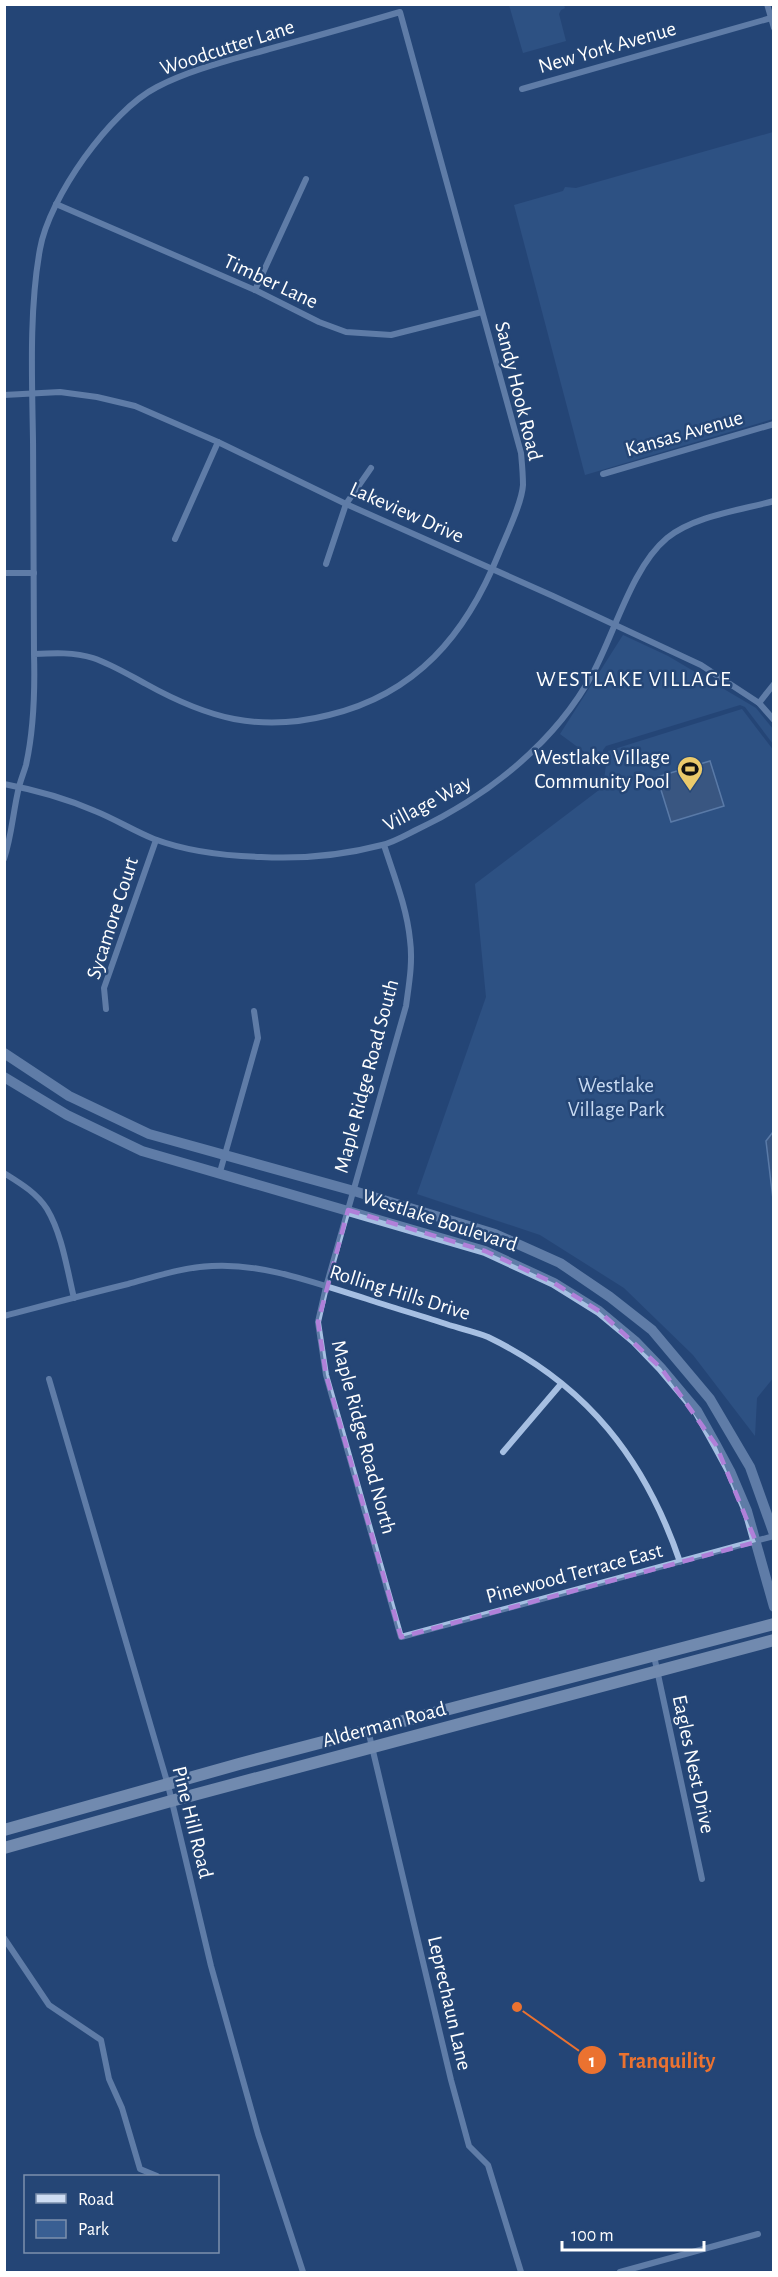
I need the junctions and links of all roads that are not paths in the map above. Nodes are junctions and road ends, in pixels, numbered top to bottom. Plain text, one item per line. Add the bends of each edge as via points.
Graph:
1 (767, 4) edge
2 (400, 12) joint
3 (771, 18) junction
4 (774, 28) edge
5 (522, 89) dead end
6 (306, 179) dead end
7 (56, 204) junction
8 (255, 290) junction
9 (482, 312) junction
10 (32, 393) junction
11 (4, 395) edge
12 (774, 424) edge
13 (218, 442) junction
14 (371, 468) dead end
15 (603, 474) dead end
16 (774, 501) edge
17 (346, 504) junction
18 (175, 539) dead end
19 (326, 564) dead end
20 (493, 569) junction
21 (4, 573) edge
22 (34, 573) junction
23 (616, 626) junction
24 (34, 654) junction
25 (774, 684) edge
26 (759, 703) junction
27 (774, 720) edge
28 (4, 784) edge
29 (19, 787) junction
30 (156, 840) junction
31 (384, 845) junction
32 (4, 859) edge
33 (106, 1008) dead end
34 (254, 1011) dead end
35 (4, 1053) edge
36 (4, 1077) edge
37 (225, 1155) junction
38 (220, 1172) junction
39 (4, 1173) edge
40 (354, 1191) junction
41 (348, 1210) junction
42 (326, 1287) junction
43 (74, 1298) junction
44 (4, 1316) edge
45 (49, 1379) dead end
46 (561, 1384) junction
47 (503, 1452) dead end
48 (774, 1535) edge
49 (756, 1542) junction
50 (680, 1562) junction
51 (774, 1607) edge
52 (774, 1624) edge
53 (401, 1637) joint
54 (774, 1640) edge
55 (654, 1656) junction
56 (657, 1672) junction
57 (368, 1730) junction
58 (372, 1747) junction
59 (168, 1785) junction
60 (171, 1801) junction
61 (4, 1830) edge
62 (4, 1848) edge
63 (702, 1879) dead end
64 (4, 1938) edge
65 (155, 2175) edge
66 (758, 2234) dead end
67 (303, 2272) edge
68 (521, 2272) edge
69 (620, 2272) edge

1 - 3 street
2 - 7 street, Woodcutter Lane via 206,67 155,88 93,144
2 - 9 street, Sandy Hook Road
3 - 4 street
3 - 5 street, New York Avenue
6 - 8 street
7 - 8 street, Timber Lane
7 - 10 street, Woodcutter Lane via 40,247
8 - 9 street, Timber Lane via 319,322 354,334 391,335
9 - 20 street, Sandy Hook Road via 521,453 523,487
10 - 11 street, Lakeview Drive
10 - 13 street, Lakeview Drive via 60,392 135,406
10 - 22 street, Woodcutter Lane
12 - 15 street, Kansas Avenue
13 - 17 street, Lakeview Drive
13 - 18 street
14 - 17 street
16 - 23 street, Village Way via 683,526 667,538 651,553
17 - 19 street
17 - 20 street, Lakeview Drive
20 - 23 street, Lakeview Drive
20 - 24 street, Sandy Hook Road via 458,631 418,674 351,710 302,722 235,719 184,702 93,658 67,653
21 - 22 street
22 - 24 street, Woodcutter Lane
23 - 26 street, Lakeview Drive via 701,665
23 - 31 street, Village Way via 592,674 536,747 476,797
24 - 29 street, Woodcutter Lane via 31,733
25 - 26 street
26 - 27 street, Lakeview Drive
28 - 29 street, Village Way
29 - 30 street, Village Way via 58,796
29 - 32 street, Woodcutter Lane
30 - 31 street, Village Way via 261,858
30 - 33 street, Sycamore Court via 104,988
31 - 40 street, Maple Ridge Road South via 403,904 410,940 410,976 394,1054
34 - 37 street via 258,1038
35 - 37 street, Westlake Boulevard via 69,1096 149,1134
36 - 38 street, Westlake Boulevard via 67,1115 142,1150
37 - 38 street
37 - 40 street, Westlake Boulevard
38 - 41 street, Westlake Boulevard
39 - 43 street via 27,1187 46,1209 57,1232
40 - 41 street, Maple Ridge Road South
40 - 48 street, Westlake Boulevard via 495,1234 560,1263 652,1330 710,1399 733,1437 750,1467
41 - 42 street, Maple Ridge Road North
41 - 49 street, Westlake Boulevard via 485,1251 554,1283 599,1311 635,1341 697,1412 730,1471
42 - 43 street, Rolling Hills Drive via 255,1268 211,1266
42 - 46 street, Rolling Hills Drive via 486,1336
42 - 53 street, Maple Ridge Road North via 318,1322 326,1375
43 - 44 street, Rolling Hills Drive
45 - 59 street, Pine Hill Road
46 - 47 street
46 - 50 street, Rolling Hills Drive via 589,1408 629,1454 669,1527
48 - 49 street, Pinewood Terrace East
49 - 50 street, Pinewood Terrace East
49 - 51 street, Westlake Boulevard
50 - 53 street, Pinewood Terrace East
52 - 55 main road, Alderman Road
54 - 56 main road, Alderman Road
55 - 56 street, Eagles Nest Drive
55 - 57 main road, Alderman Road
56 - 58 main road, Alderman Road
56 - 63 street, Eagles Nest Drive
57 - 58 street, Leprechaun Lane
57 - 59 main road, Alderman Road
58 - 60 main road, Alderman Road
58 - 68 street, Leprechaun Lane via 469,2146 488,2165
59 - 60 street, Pine Hill Road
59 - 61 main road, Alderman Road
60 - 62 main road, Alderman Road
60 - 67 street, Pine Hill Road via 219,1996
64 - 65 street via 49,2005 101,2040 109,2079 140,2169
66 - 69 street

